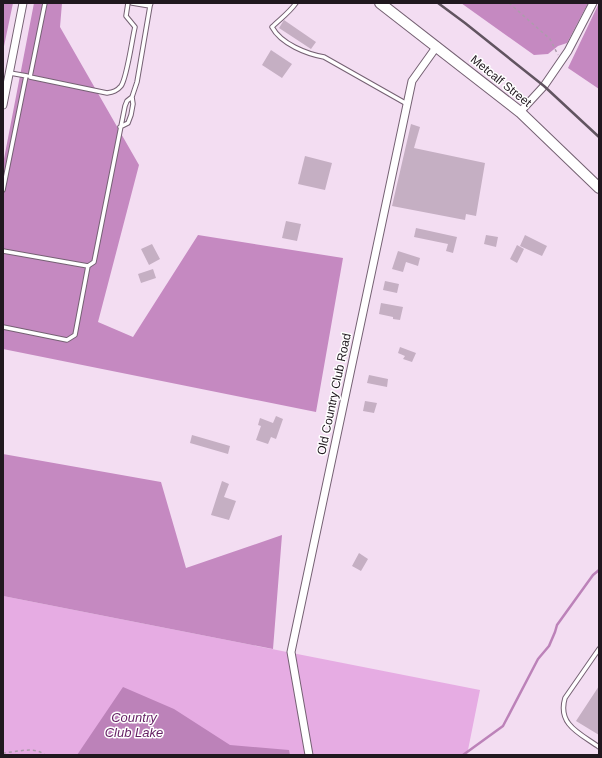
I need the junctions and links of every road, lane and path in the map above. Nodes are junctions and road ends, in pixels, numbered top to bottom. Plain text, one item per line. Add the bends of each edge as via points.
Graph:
1 (24, 3) edge
2 (45, 3) edge
3 (128, 3) edge
4 (132, 3) edge
5 (296, 3) edge
6 (380, 3) edge
7 (509, 3) edge
8 (593, 3) edge
9 (150, 5) edge
10 (437, 46) junction
11 (562, 60) junction
12 (10, 73) junction
13 (28, 76) junction
14 (132, 97) junction
15 (407, 104) junction
16 (3, 105) edge
17 (520, 112) junction
18 (120, 127) junction
19 (599, 188) edge
20 (3, 190) edge
21 (3, 251) edge
22 (88, 266) junction
23 (3, 328) edge
24 (599, 648) edge
25 (599, 746) edge
26 (308, 751) edge
27 (3, 753) edge
28 (45, 755) edge

1 - 12 street
2 - 13 lane
3 - 13 lane via 126,16 135,27 124,80 114,92 107,93
4 - 9 lane
5 - 15 lane via 289,13 272,27 275,33 297,49 324,57
6 - 10 street, Metcalf Street
7 - 11 path via 550,39
8 - 11 street
9 - 14 lane via 137,82
10 - 15 street, Old Country Club Road via 412,81
10 - 17 street, Metcalf Street
11 - 17 street via 544,86
12 - 13 lane
12 - 16 street
13 - 20 lane
14 - 18 lane via 124,106
14 - 18 lane via 132,115 128,122
15 - 26 street, Old Country Club Road via 291,652
17 - 19 street, Metcalf Street
18 - 22 lane via 94,262
21 - 22 lane
22 - 23 lane via 75,335 67,340
24 - 25 lane via 565,698 563,715 574,729
27 - 28 path via 33,750

